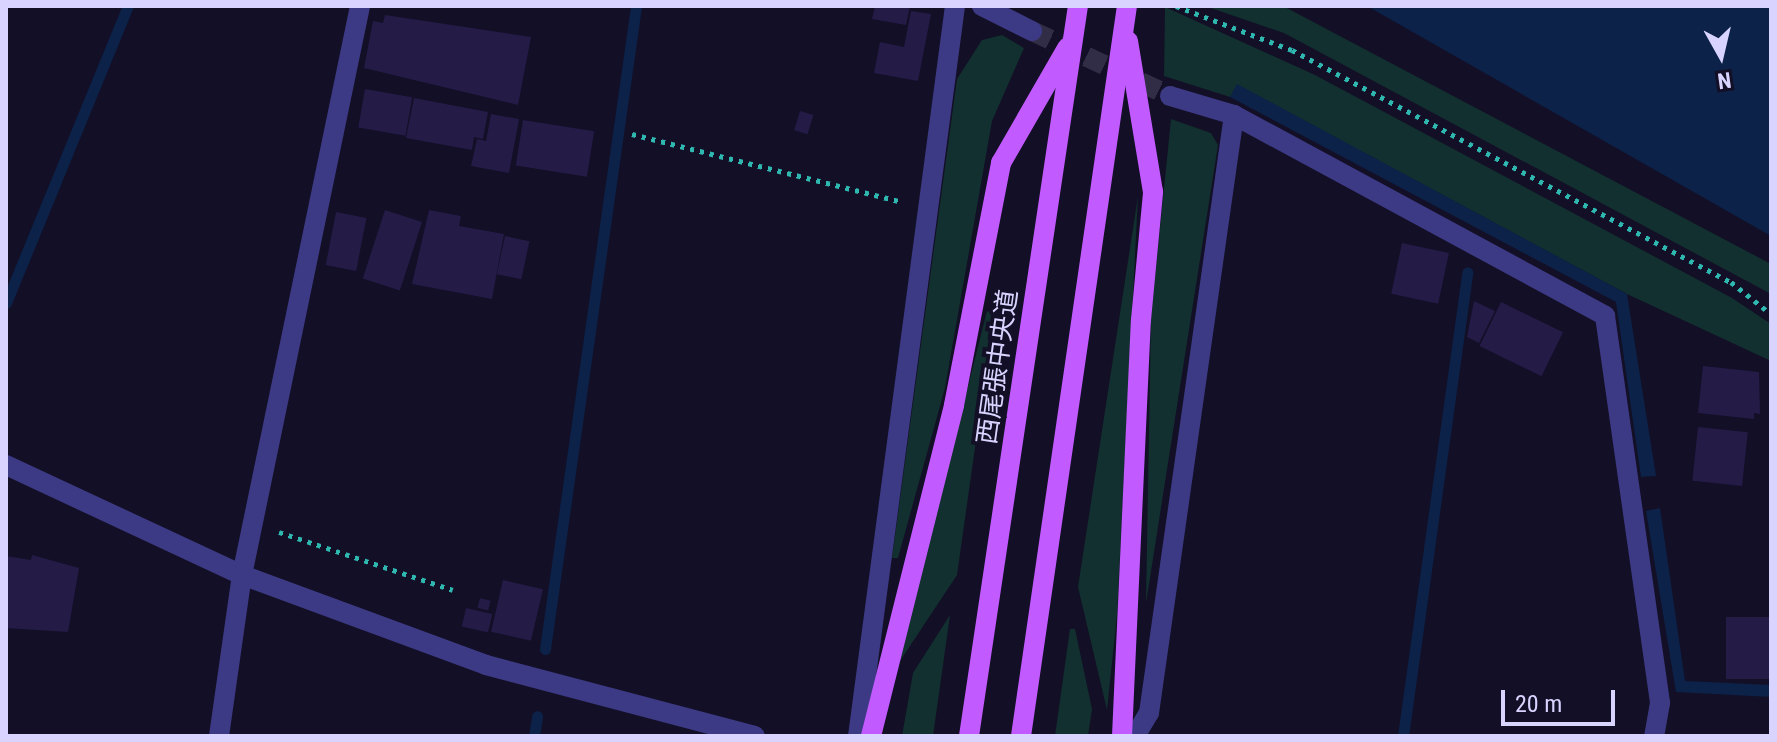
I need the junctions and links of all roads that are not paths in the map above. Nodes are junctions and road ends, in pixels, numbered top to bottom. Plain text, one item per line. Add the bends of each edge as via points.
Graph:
1 (360, 6) edge
2 (955, 6) edge
3 (982, 6) edge
4 (1078, 6) edge
5 (1126, 13) edge
6 (1032, 31) tunnel mouth
7 (1074, 37) junction
8 (1170, 96) tunnel mouth
9 (1234, 115) junction
10 (6, 465) edge
11 (242, 575) junction
12 (219, 736) edge
13 (755, 736) edge
14 (858, 736) edge
15 (871, 736) edge
16 (969, 736) edge
17 (1021, 736) edge
18 (1122, 736) edge
19 (1135, 736) edge
20 (1654, 736) edge

1 - 11 street
2 - 14 street
3 - 6 street
4 - 7 main road, 西尾張中央道
5 - 17 main road
5 - 18 main road via 1153,192 1141,320
7 - 15 main road via 1001,163 954,405
7 - 16 main road, 西尾張中央道
8 - 9 street
9 - 19 street via 1149,713
9 - 20 street via 1605,316 1660,703
10 - 11 street
11 - 12 street
11 - 13 street via 486,665

